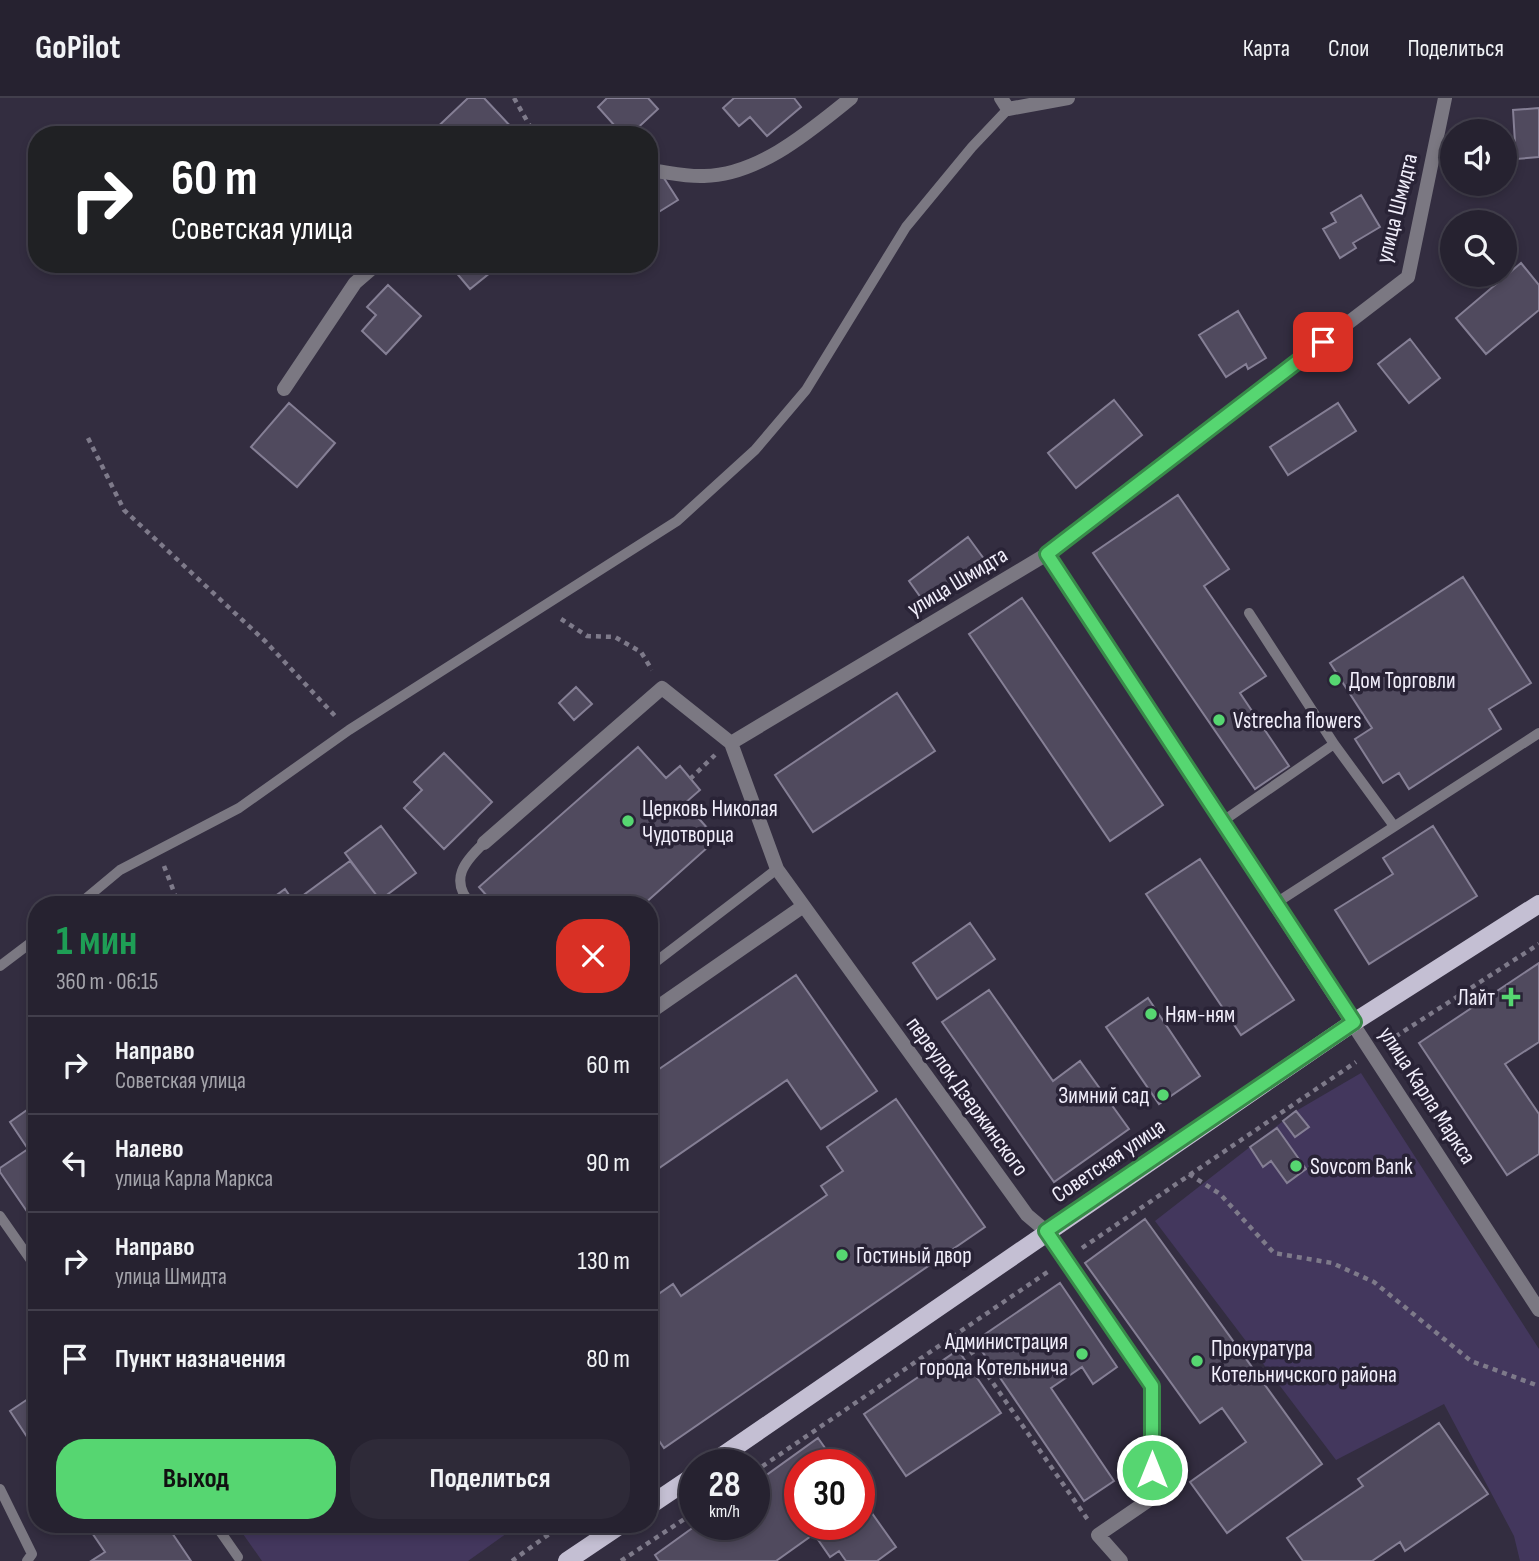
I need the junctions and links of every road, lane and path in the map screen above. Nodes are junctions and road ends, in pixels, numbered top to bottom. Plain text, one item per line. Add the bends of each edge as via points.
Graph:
1 (514, 98) edge
2 (850, 98) edge
3 (1069, 98) edge
4 (1445, 98) edge
5 (1005, 104) edge
6 (530, 126) edge
7 (658, 171) edge
8 (367, 273) edge
9 (284, 389) dead end
10 (88, 438) dead end
11 (1047, 554) junction
12 (543, 606) junction
13 (1248, 613) dead end
14 (662, 688) junction
15 (349, 730) junction
16 (1539, 733) edge
17 (731, 743) junction
18 (1334, 744) junction
19 (717, 754) dead end
20 (690, 779) dead end
21 (1223, 821) junction
22 (1394, 826) junction
23 (484, 844) joint
24 (158, 851) junction
25 (777, 869) junction
26 (89, 896) edge
27 (175, 896) edge
28 (468, 896) edge
29 (1276, 903) junction
30 (1539, 904) edge
31 (802, 907) junction
32 (1539, 944) edge
33 (28, 945) edge
34 (658, 960) edge
35 (0, 966) edge
36 (658, 1007) edge
37 (1354, 1022) junction
38 (1373, 1051) junction
39 (1189, 1174) junction
40 (0, 1216) edge
41 (1046, 1231) junction
42 (28, 1256) edge
43 (1065, 1260) junction
44 (1539, 1310) edge
45 (959, 1334) junction
46 (1539, 1386) edge
47 (732, 1449) edge
48 (770, 1461) edge
49 (679, 1484) edge
50 (0, 1489) edge
51 (658, 1496) edge
52 (679, 1523) edge
53 (220, 1533) edge
54 (551, 1533) edge
55 (609, 1533) edge
56 (1098, 1535) junction
57 (237, 1560) edge
58 (27, 1561) edge
59 (512, 1561) edge
60 (567, 1561) edge
61 (621, 1561) edge
62 (1121, 1561) edge

1 - 6 path
2 - 7 street via 802,137 743,168 705,177
3 - 5 street
4 - 11 street, улица Шмидта via 1408,276
5 - 12 lane via 906,227 806,390 755,450 677,521
8 - 9 street via 355,283
10 - 15 path via 124,510 266,642
11 - 17 street, улица Шмидта
11 - 21 street, улица Карла Маркса
12 - 14 path via 587,636 615,637 641,652
12 - 15 lane
13 - 18 lane
14 - 17 street
14 - 23 street
15 - 24 lane via 239,808
16 - 22 lane
17 - 25 street, переулок Дзержинского
18 - 21 lane
18 - 22 lane
19 - 20 path
21 - 29 street, улица Карла Маркса
22 - 29 lane
23 - 28 lane via 464,862 461,880
24 - 26 lane via 121,870
24 - 27 path
25 - 31 street, переулок Дзержинского
25 - 34 lane
29 - 37 street, улица Карла Маркса
30 - 37 main road, Советская улица
31 - 36 street
31 - 41 street, переулок Дзержинского via 1027,1215
32 - 38 path
33 - 35 lane
37 - 38 street, улица Карла Маркса
37 - 41 main road, Советская улица
38 - 39 path
38 - 44 street, улица Карла Маркса
39 - 43 path
39 - 46 path via 1220,1194 1274,1253 1332,1263 1374,1282 1471,1361
40 - 42 lane
41 - 43 street, переулок Дзержинского
41 - 47 main road, Советская улица
43 - 45 path
43 - 56 street, переулок Дзержинского via 1152,1386 1153,1498
45 - 48 path
45 - 56 path
49 - 51 main road
50 - 58 lane via 32,1554
52 - 61 path
53 - 57 lane
54 - 59 path
55 - 60 main road
56 - 62 street

